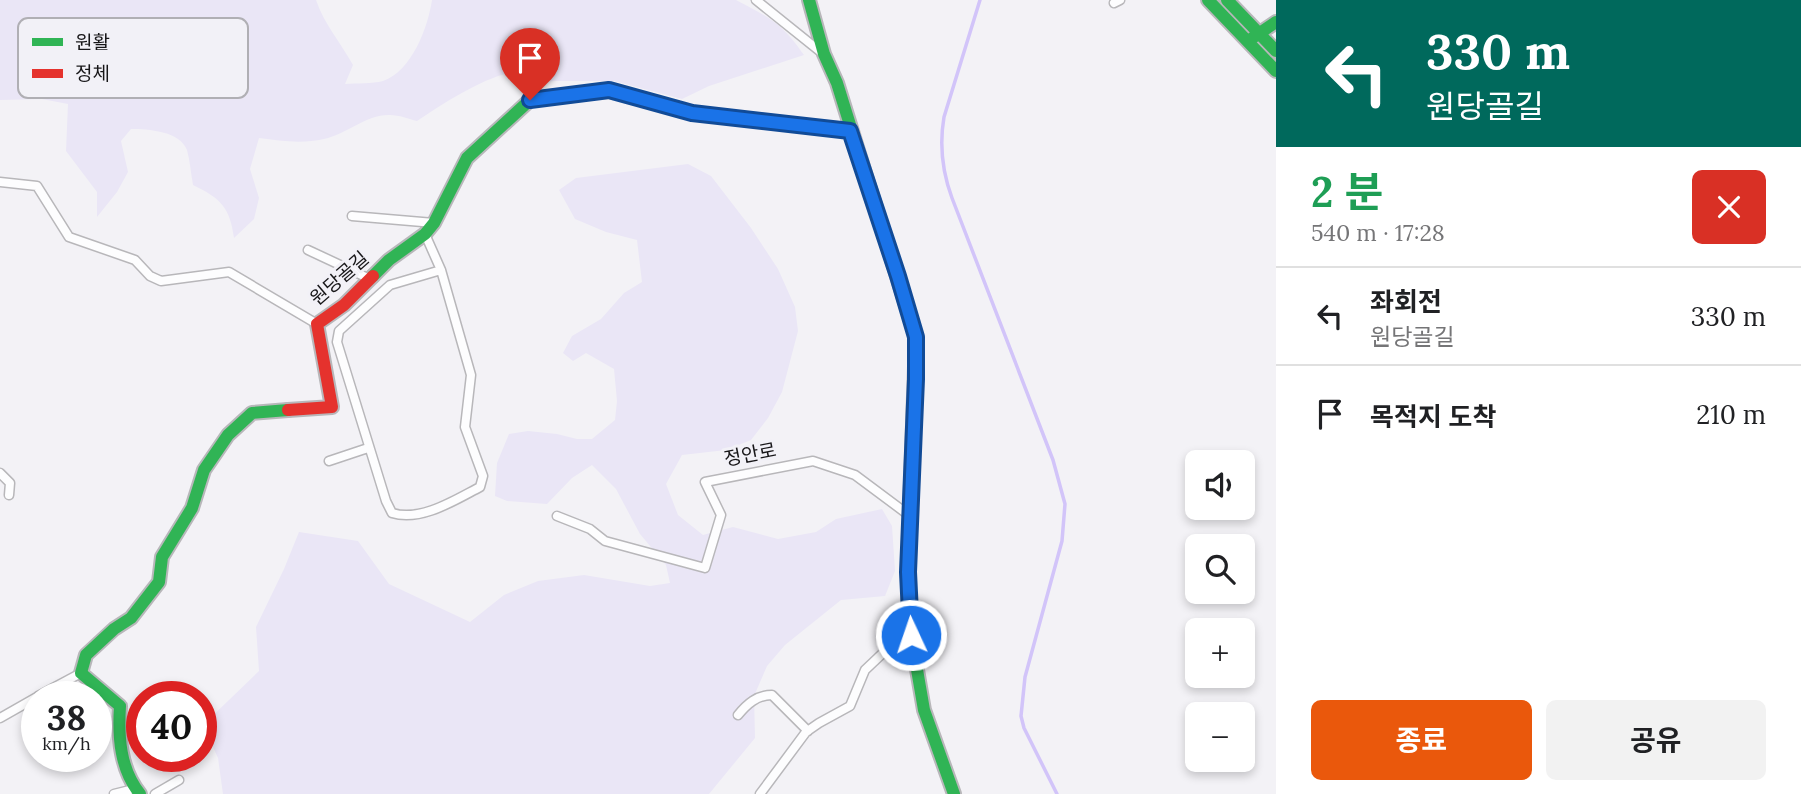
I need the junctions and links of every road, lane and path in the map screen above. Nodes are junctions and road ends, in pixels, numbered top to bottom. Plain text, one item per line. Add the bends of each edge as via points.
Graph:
1 (756, 0) edge
2 (809, 0) edge
3 (1208, 0) edge
4 (1227, 0) edge
5 (1276, 22) edge
6 (1254, 37) junction
7 (1276, 51) edge
8 (824, 54) junction
9 (1276, 71) edge
10 (850, 131) junction
11 (0, 182) edge
12 (352, 216) dead end
13 (434, 223) junction
14 (425, 234) junction
15 (309, 250) dead end
16 (441, 270) junction
17 (370, 279) junction
18 (317, 324) junction
19 (368, 447) junction
20 (329, 461) dead end
21 (0, 472) edge
22 (9, 495) dead end
23 (556, 516) dead end
24 (911, 516) junction
25 (911, 635) junction
26 (81, 673) junction
27 (66, 681) edge
28 (21, 706) edge
29 (738, 715) dead end
30 (0, 718) edge
31 (808, 731) junction
32 (179, 780) dead end
33 (137, 792) edge
34 (114, 794) edge
35 (155, 794) edge
36 (760, 794) edge
37 (954, 794) edge

1 - 8 street
2 - 8 street
3 - 6 street
4 - 6 street
5 - 6 street
6 - 7 street
6 - 9 street
8 - 10 street
10 - 13 street, 원당골길 via 692,113 609,90 530,100 467,158
10 - 24 street via 916,337
11 - 18 street via 37,187 69,237 135,260 161,281 229,272
12 - 13 street
13 - 14 street, 원당골길
14 - 16 street
14 - 17 street, 원당골길
15 - 17 street
16 - 19 street via 390,285 340,331 337,342
16 - 19 street via 471,375 465,427 483,476 480,487 445,506 404,517 392,513
17 - 18 street, 원당골길
18 - 26 street, 원당골길 via 332,407 252,413 228,435 204,470 192,508 162,556 159,582 131,618 86,655
19 - 20 street
21 - 22 street via 10,483
23 - 24 street, 정안로 via 590,528 605,541 705,568 721,515 705,482 813,461 855,475
24 - 25 street
25 - 31 street via 865,670 850,706
25 - 37 street via 924,710
26 - 27 street
26 - 33 street via 120,706 118,739
28 - 30 street
29 - 31 street via 747,704 772,695
31 - 36 street
32 - 35 street
33 - 34 street

